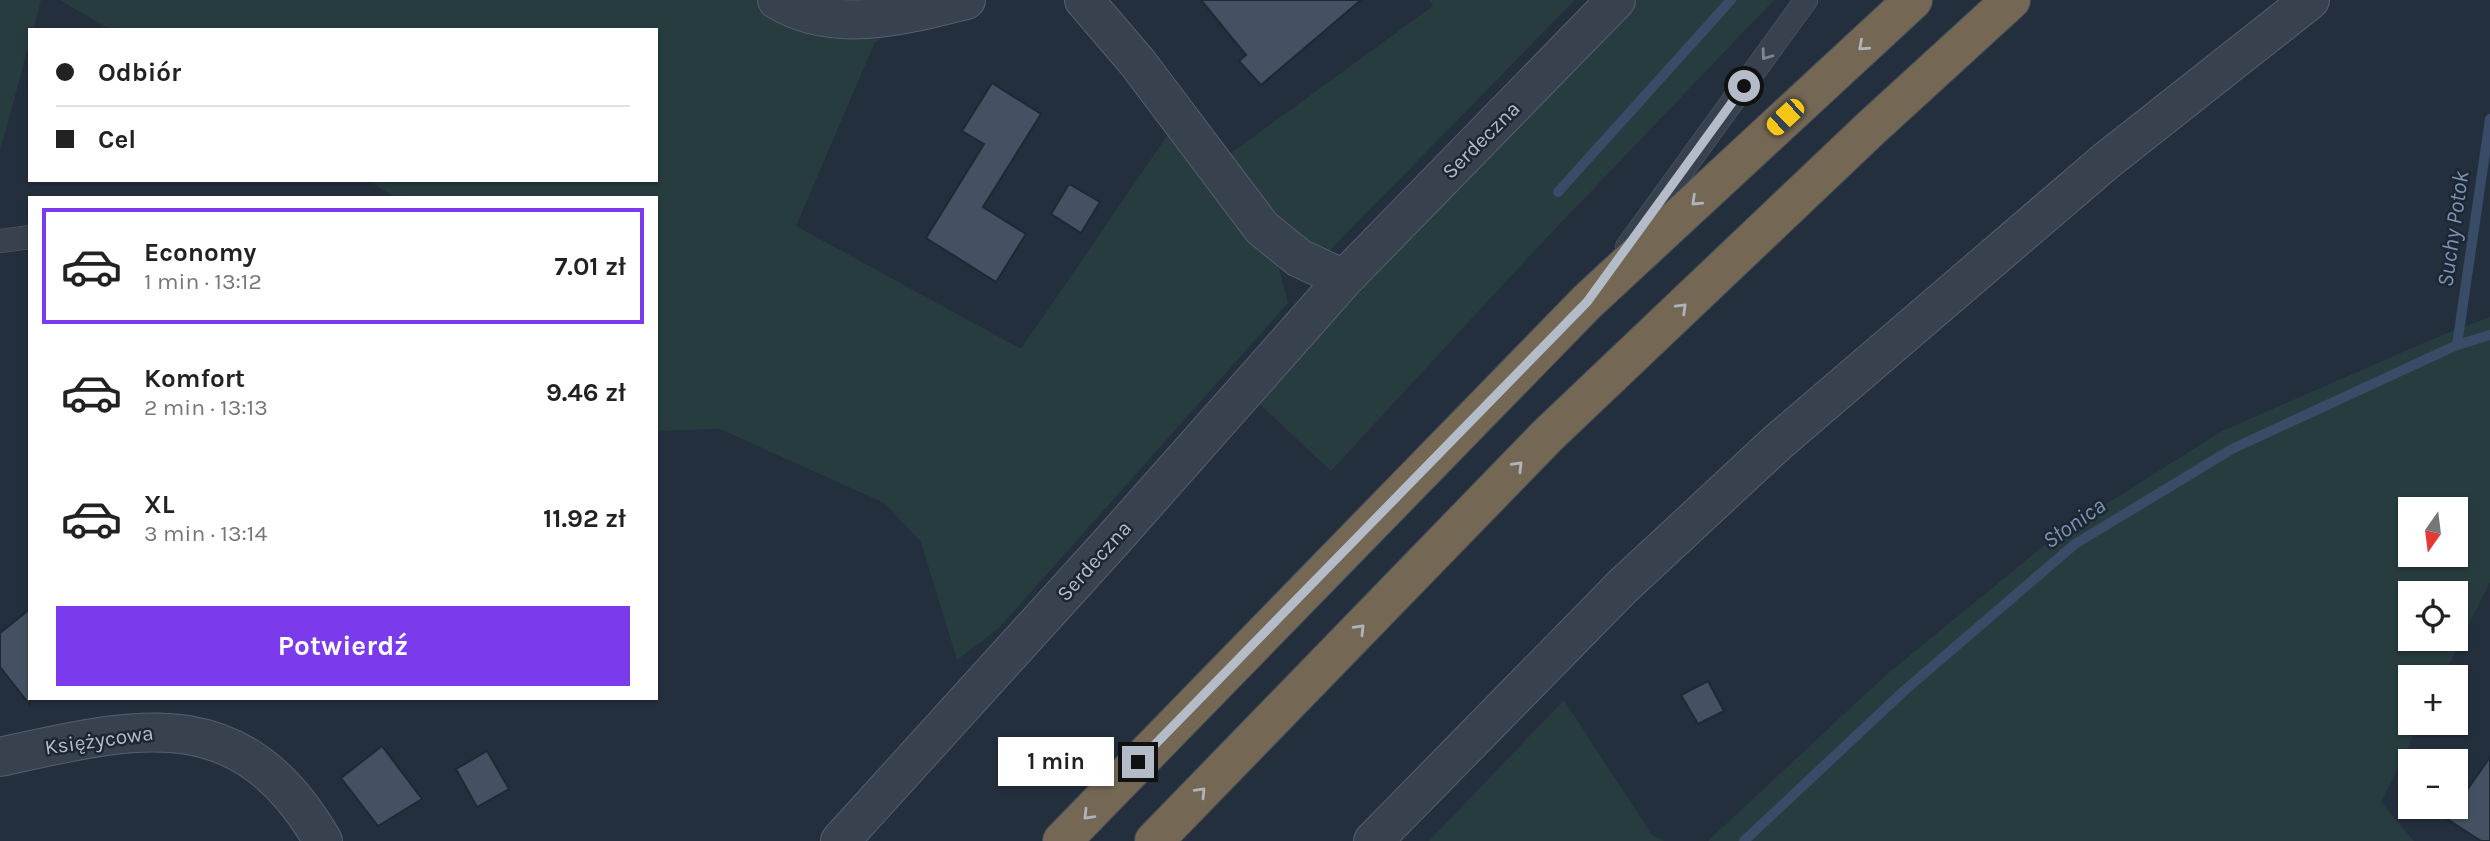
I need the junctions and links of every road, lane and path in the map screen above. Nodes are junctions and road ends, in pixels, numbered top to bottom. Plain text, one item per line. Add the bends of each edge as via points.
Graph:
1 (778, 0) edge
2 (966, 0) edge
3 (1084, 0) edge
4 (1616, 0) edge
5 (1806, 0) edge
6 (1913, 0) edge
7 (2011, 0) edge
8 (2310, 0) edge
9 (28, 237) edge
10 (0, 241) edge
11 (1344, 279) junction
12 (1587, 302) junction
13 (0, 757) edge
14 (323, 841) edge
15 (840, 841) edge
16 (1062, 841) edge
17 (1154, 841) edge
18 (1373, 841) edge

1 - 2 street via 823,16 877,19
3 - 11 street via 1137,62 1262,228 1299,258
4 - 11 street, Serdeczna
5 -> 12 lane
6 -> 12 highway
17 -> 7 highway via 1547,436
8 - 18 street via 2106,161 1778,442 1623,586
9 - 10 lane
11 - 15 street, Serdeczna
12 -> 16 highway
13 - 14 street, Księżycowa via 119,734 206,736 251,759 270,775

